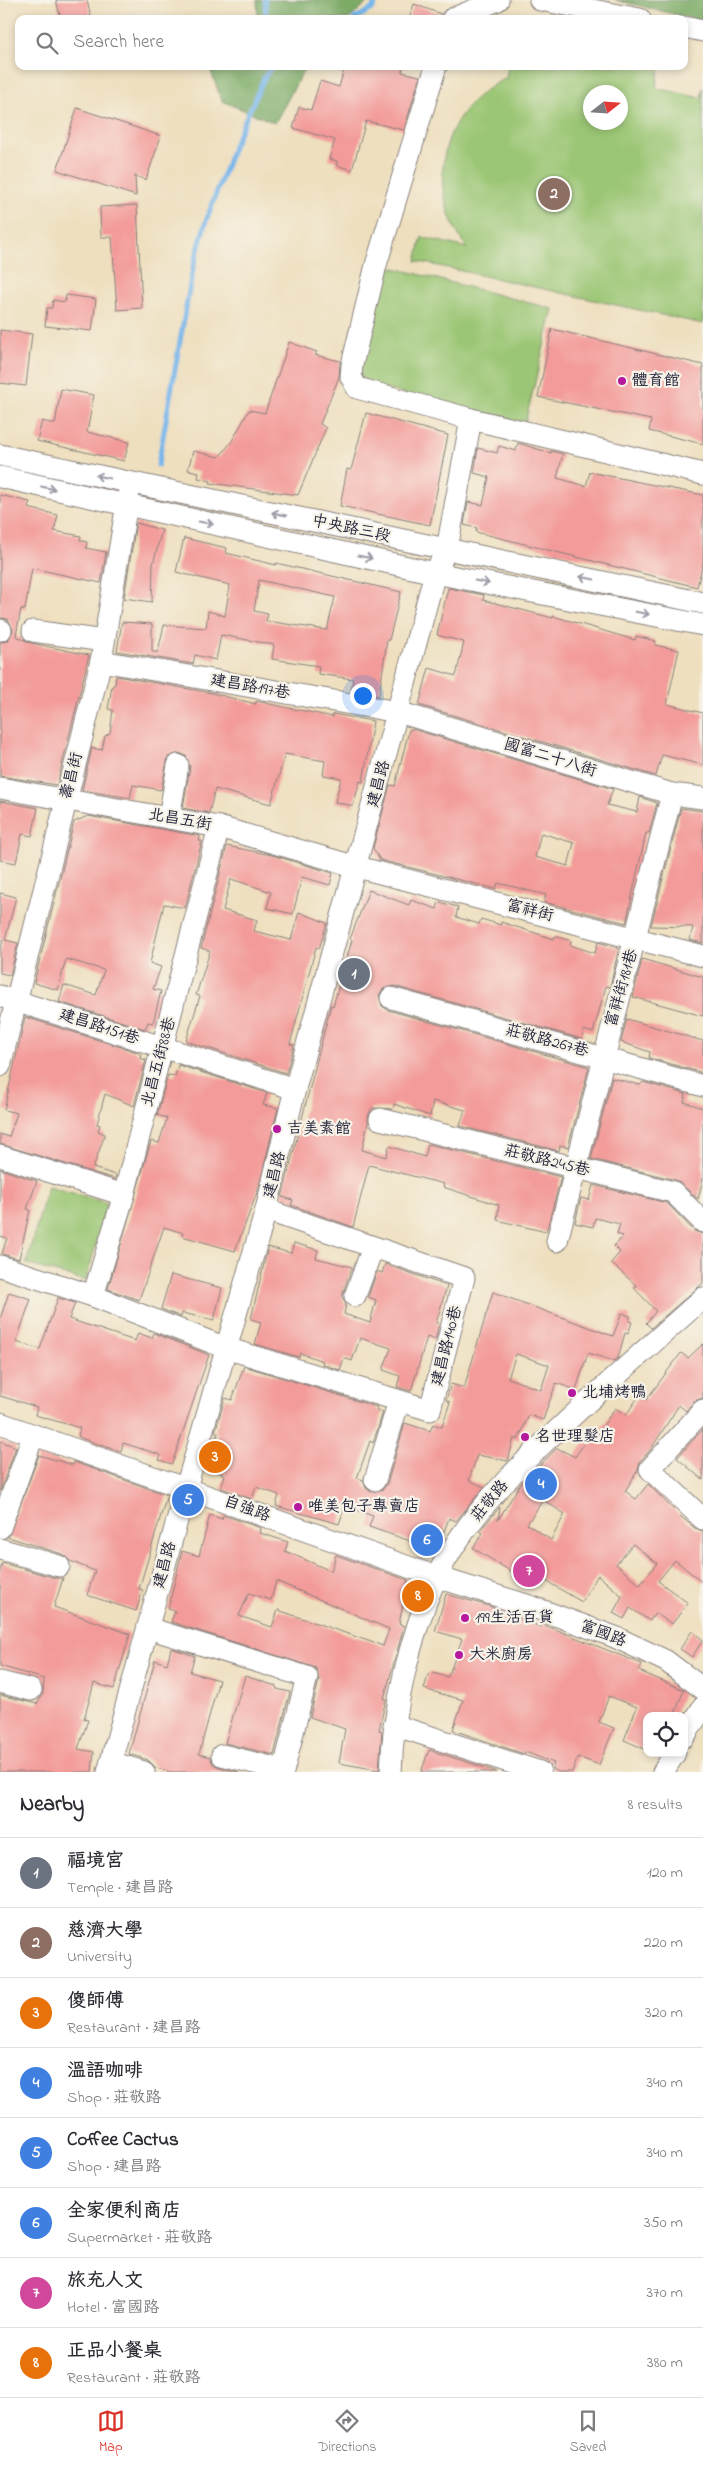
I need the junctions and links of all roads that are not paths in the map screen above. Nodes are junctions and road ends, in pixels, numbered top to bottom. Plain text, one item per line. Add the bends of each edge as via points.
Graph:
1 (498, 0) edge
2 (540, 0) edge
3 (462, 15) edge
4 (619, 15) edge
5 (688, 28) edge
6 (703, 30) edge
7 (435, 70) edge
8 (471, 420) junction
9 (0, 455) edge
10 (703, 474) edge
11 (0, 478) edge
12 (130, 483) junction
13 (125, 505) junction
14 (447, 549) junction
15 (435, 572) junction
16 (703, 603) edge
17 (703, 625) edge
18 (33, 631) dead end
19 (102, 651) junction
20 (398, 712) junction
21 (178, 765) dead end
22 (0, 788) edge
23 (672, 794) junction
24 (703, 798) edge
25 (66, 800) junction
26 (169, 818) junction
27 (219, 827) junction
28 (357, 867) junction
29 (636, 938) junction
30 (703, 956) edge
31 (8, 998) edge
32 (391, 998) dead end
33 (163, 1047) junction
34 (603, 1056) junction
35 (0, 1066) edge
36 (703, 1086) edge
37 (296, 1089) junction
38 (380, 1119) dead end
39 (0, 1156) edge
40 (574, 1168) junction
41 (124, 1195) junction
42 (266, 1210) junction
43 (703, 1222) edge
44 (557, 1241) dead end
45 (373, 1247) junction
46 (0, 1266) edge
47 (93, 1296) junction
48 (355, 1296) dead end
49 (703, 1298) edge
50 (226, 1348) junction
51 (399, 1401) junction
52 (703, 1410) edge
53 (0, 1423) edge
54 (33, 1436) junction
55 (375, 1480) dead end
56 (186, 1488) junction
57 (703, 1519) edge
58 (0, 1528) edge
59 (0, 1549) edge
60 (59, 1566) dead end
61 (437, 1577) junction
62 (148, 1628) junction
63 (0, 1682) edge
64 (703, 1689) edge
65 (31, 1690) dead end
66 (703, 1706) edge
67 (394, 1725) junction
68 (688, 1730) edge
69 (222, 1755) dead end
70 (672, 1757) edge
71 (110, 1767) edge
72 (283, 1771) edge
73 (144, 1772) edge
74 (391, 1772) edge
75 (540, 1772) edge
76 (663, 1772) edge

1 - 3 street
2 - 4 street
5 - 6 street
7 - 8 street via 376,265 351,377 357,388
8 - 10 street
8 - 14 street, 建昌路
12 -> 9 street, 中央路三段
11 -> 13 street, 中央路三段
12 - 13 street, 壽昌街
14 -> 12 street, 中央路三段
13 -> 15 street, 中央路三段
13 - 19 street, 壽昌街
14 - 15 street, 建昌路
16 -> 14 street, 中央路三段
15 -> 17 street, 中央路三段
15 - 20 street, 建昌路
18 - 19 street, 建昌路197巷
19 - 20 street, 建昌路197巷
19 - 25 street, 壽昌街
20 - 23 street, 國富二十八街
20 - 28 street, 建昌路
21 - 26 street
22 - 25 street, 北昌五街
23 - 24 street, 國富二十八街
23 - 29 street, 富祥街181巷
25 - 26 street, 北昌五街
25 - 31 street, 壽昌街
26 - 27 street, 北昌五街
27 - 28 street, 北昌五街
27 - 33 street, 北昌五街88巷
28 - 29 street, 富祥街
28 - 37 street, 建昌路
29 - 30 street, 富祥街
29 - 34 street, 富祥街181巷
31 - 33 street, 建昌路151巷
31 - 35 street, 壽昌街
32 - 34 street, 莊敬路267巷
33 - 37 street, 建昌路151巷
33 - 41 street, 北昌五街88巷
34 - 36 street, 莊敬路267巷
34 - 40 street, 富祥街181巷
37 - 42 street, 建昌路
38 - 40 street, 莊敬路245巷
39 - 41 street
40 - 43 street, 莊敬路245巷 via 673,1192
40 - 44 street, 富祥街181巷
41 - 47 street, 北昌五街88巷
42 - 45 street, 建昌路140巷
42 - 50 street, 建昌路
45 - 48 street
45 - 51 street, 建昌路140巷 via 464,1278 430,1410
46 - 47 street, 建昌路140巷
47 - 50 street, 建昌路140巷
49 - 61 street, 莊敬路 via 528,1456 466,1531
50 - 51 street, 建昌路140巷
50 - 56 street, 建昌路
51 - 55 street
52 - 57 street via 650,1469
53 - 54 street, 自強路
54 - 56 street, 自強路
54 - 58 street
56 - 61 street, 自強路
56 - 62 street, 建昌路
59 - 60 street
61 - 64 street, 富國路 via 615,1637 666,1661
61 - 67 street, 莊敬路 via 403,1679
62 - 71 street, 建昌路
62 - 72 street via 306,1677
63 - 65 street
66 - 68 street
67 - 74 street, 莊敬路
67 - 75 street
69 - 72 street
70 - 76 street
71 - 73 street

